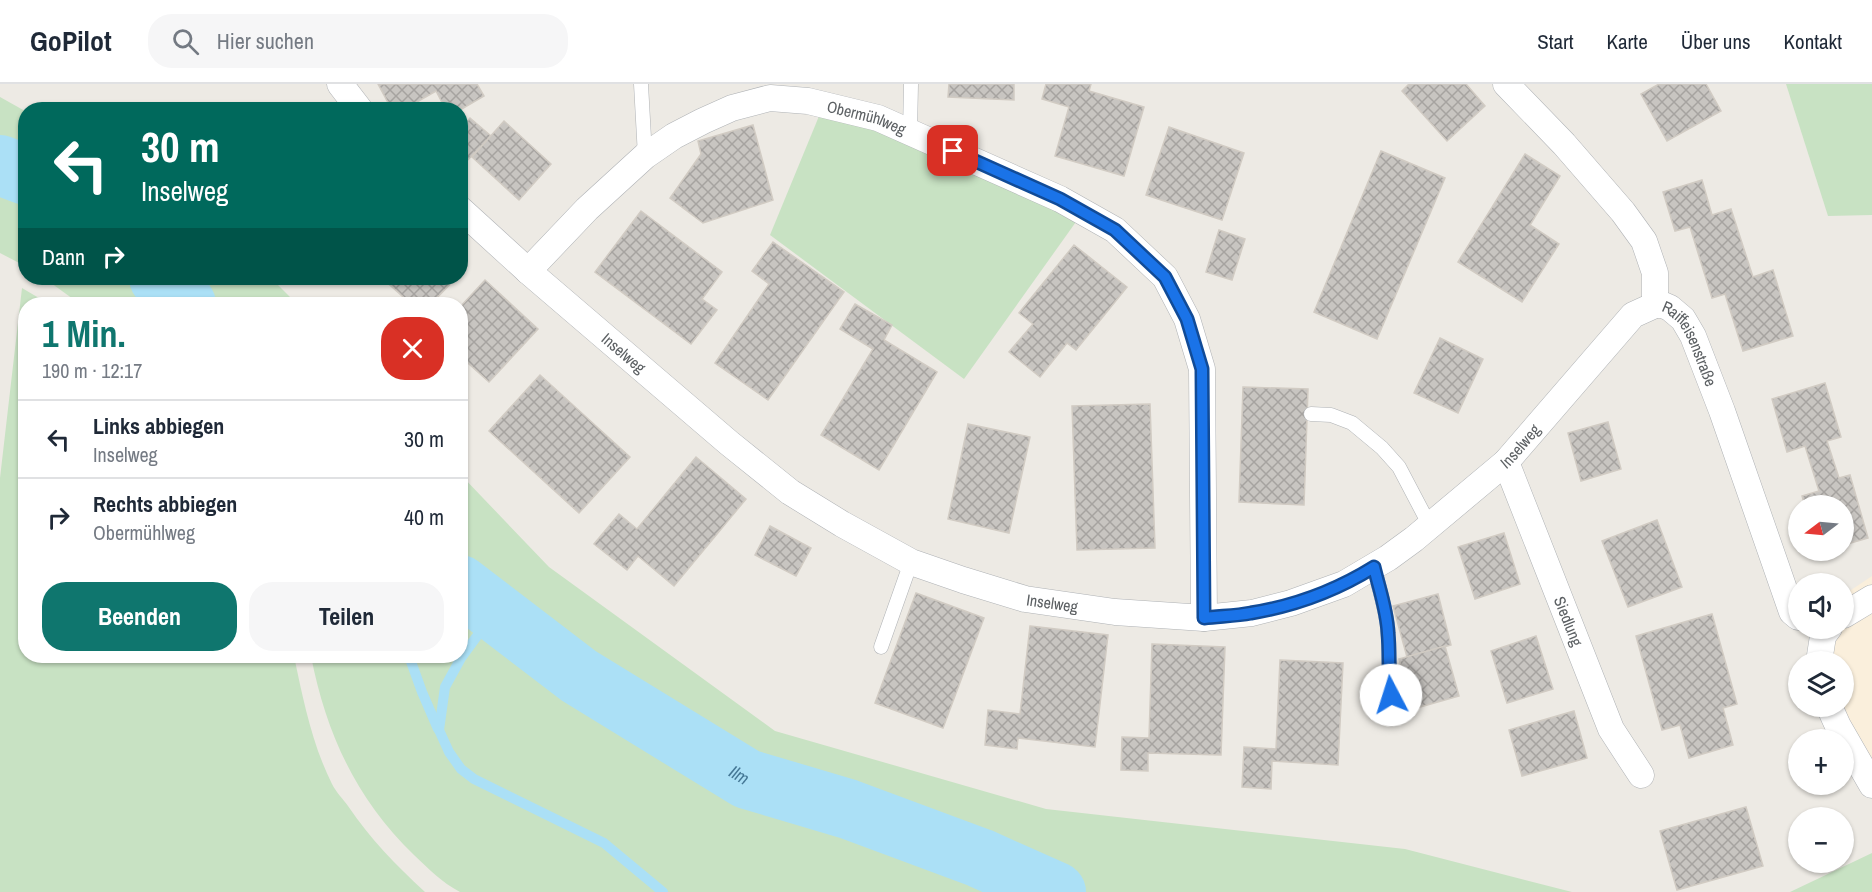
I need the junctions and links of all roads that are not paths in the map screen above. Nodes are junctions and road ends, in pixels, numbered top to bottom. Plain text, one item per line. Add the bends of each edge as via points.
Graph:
1 (340, 84) edge
2 (641, 84) edge
3 (911, 84) edge
4 (1506, 84) edge
5 (770, 91) edge
6 (354, 102) edge
7 (910, 132) junction
8 (645, 156) junction
9 (468, 216) edge
10 (528, 271) junction
11 (1655, 304) junction
12 (1311, 414) dead end
13 (1506, 462) junction
14 (1430, 526) junction
15 (911, 562) junction
16 (1374, 567) junction
17 (1872, 598) edge
18 (1788, 601) edge
19 (1854, 609) edge
20 (1204, 618) junction
21 (881, 647) dead end
22 (1400, 710) dead end
23 (1834, 717) edge
24 (1641, 775) dead end
25 (1872, 785) edge

1 - 6 street
2 - 8 lane
3 - 7 lane
4 - 11 street, Raiffeisenstraße via 1564,144 1644,241 1655,273
5 - 7 street, Obermühlweg via 878,118
5 - 8 street, Obermühlweg via 674,136
7 - 20 street, Obermühlweg via 1060,199 1115,230 1165,277 1187,319 1202,369
8 - 10 street, Obermühlweg
9 - 10 street, Inselweg
10 - 15 street, Inselweg via 790,492
11 - 13 street, Inselweg via 1633,315
11 - 18 street, Raiffeisenstraße via 1670,308 1683,319 1693,336
12 - 14 lane via 1331,415 1352,423 1382,448 1400,467
13 - 14 street, Inselweg
13 - 24 street, Siedlung via 1611,729
14 - 16 street, Inselweg
15 - 20 street, Inselweg via 1025,599 1115,612
15 - 21 lane
16 - 20 street, Inselweg via 1344,584 1291,603 1252,613
16 - 22 lane via 1387,623 1391,695
17 - 19 street
23 - 25 street

